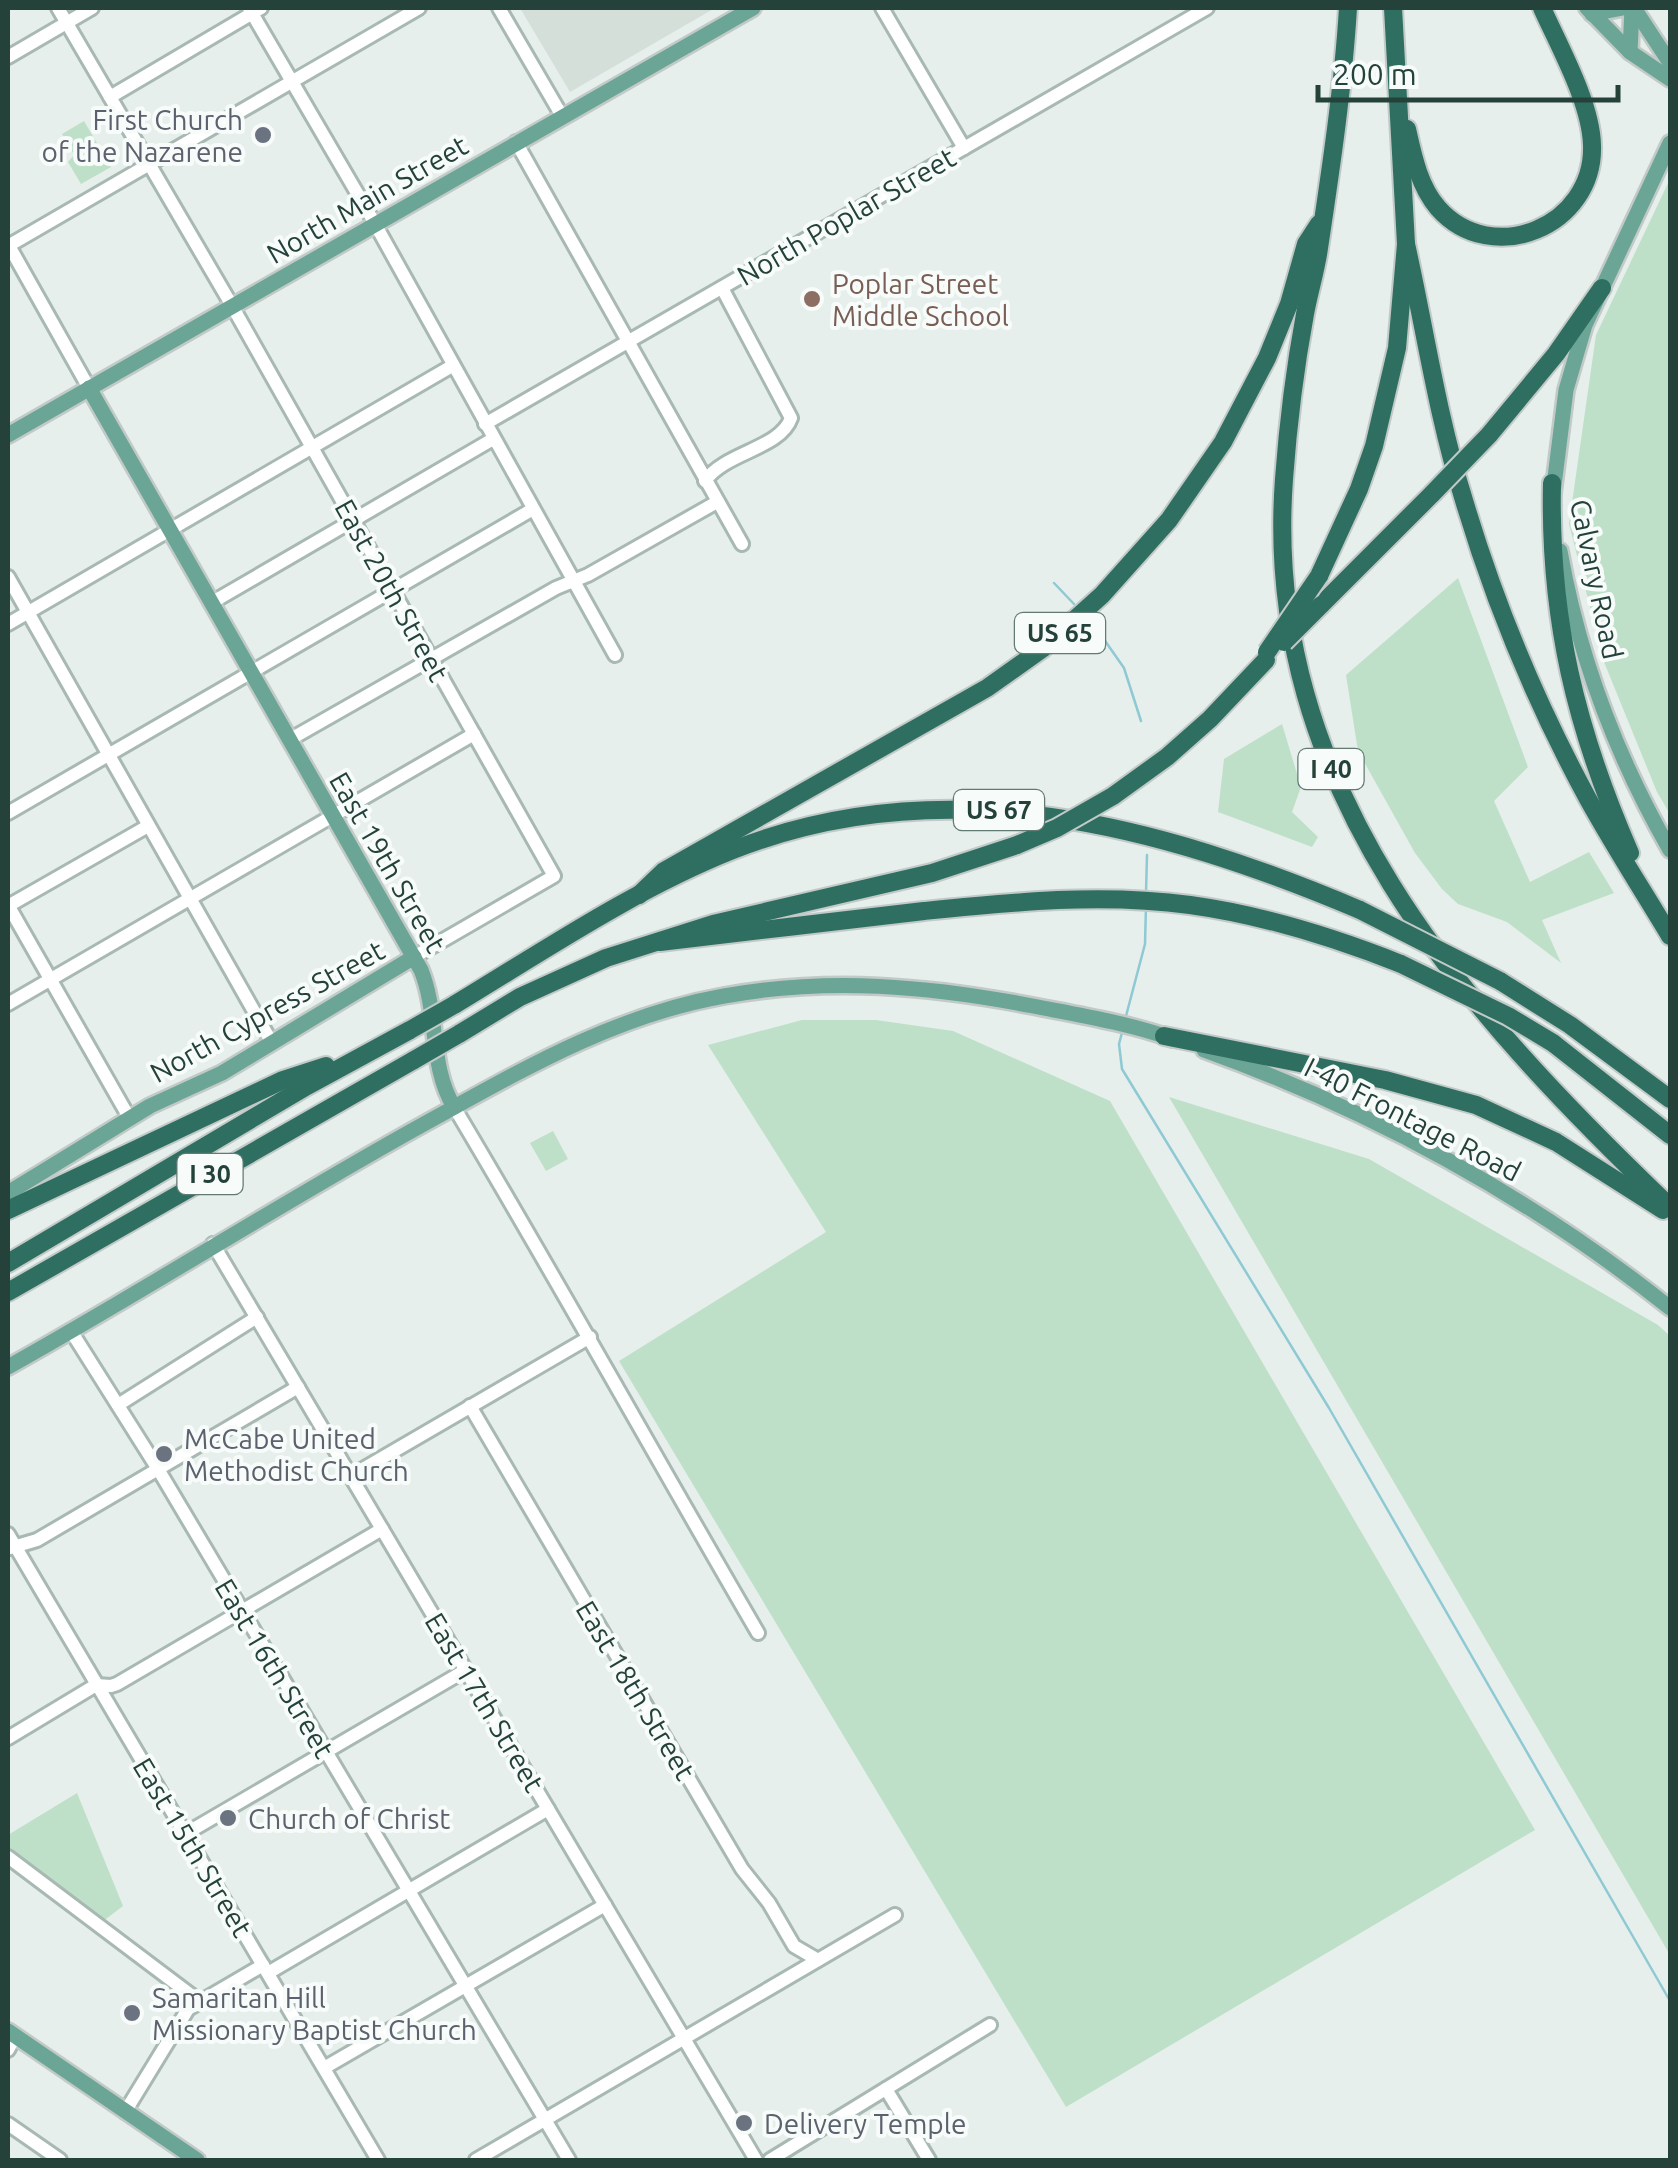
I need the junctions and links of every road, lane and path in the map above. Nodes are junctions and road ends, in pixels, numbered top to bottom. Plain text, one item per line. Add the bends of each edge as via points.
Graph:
1 (58, 8) edge
2 (92, 8) edge
3 (419, 8) edge
4 (499, 8) edge
5 (753, 8) edge
6 (882, 8) edge
7 (1208, 8) edge
8 (1348, 8) edge
9 (1393, 8) edge
10 (1542, 8) edge
11 (1623, 8) edge
12 (1633, 8) edge
13 (254, 9) edge
14 (1590, 11) edge
15 (67, 22) junction
16 (1630, 52) junction
17 (8, 57) edge
18 (1670, 63) edge
19 (1670, 79) edge
20 (291, 82) junction
21 (1398, 88) junction
22 (110, 96) junction
23 (562, 116) junction
24 (516, 142) junction
25 (964, 148) junction
26 (1669, 148) edge
27 (149, 164) junction
28 (1322, 219) junction
29 (374, 222) junction
30 (1406, 244) junction
31 (8, 245) edge
32 (722, 288) junction
33 (1602, 288) junction
34 (231, 304) junction
35 (627, 343) junction
36 (452, 366) junction
37 (89, 388) junction
38 (485, 424) junction
39 (8, 435) edge
40 (493, 439) junction
41 (312, 447) junction
42 (705, 480) junction
43 (1552, 483) junction
44 (717, 502) junction
45 (533, 509) junction
46 (353, 520) junction
47 (168, 530) junction
48 (742, 544) dead end
49 (8, 578) edge
50 (573, 581) junction
51 (392, 590) junction
52 (210, 603) junction
53 (27, 612) junction
54 (1290, 618) junction
55 (8, 624) edge
56 (615, 655) dead end
57 (431, 659) junction
58 (1262, 661) junction
59 (250, 672) junction
60 (474, 734) junction
61 (289, 740) junction
62 (108, 755) junction
63 (8, 813) edge
64 (332, 816) junction
65 (148, 826) junction
66 (1670, 850) edge
67 (554, 876) joint
68 (639, 895) junction
69 (190, 899) junction
70 (8, 906) edge
71 (1659, 918) junction
72 (1670, 936) edge
73 (660, 942) junction
74 (414, 957) junction
75 (50, 980) junction
76 (8, 1004) edge
77 (1164, 1036) junction
78 (272, 1044) junction
79 (374, 1050) junction
80 (1670, 1098) edge
81 (454, 1107) junction
82 (130, 1119) junction
83 (1670, 1135) edge
84 (8, 1193) edge
85 (8, 1210) edge
86 (1670, 1211) edge
87 (213, 1244) junction
88 (8, 1263) edge
89 (8, 1292) edge
90 (1670, 1308) edge
91 (257, 1317) junction
92 (71, 1330) junction
93 (590, 1336) junction
94 (8, 1367) edge
95 (298, 1387) junction
96 (118, 1405) junction
97 (470, 1406) junction
98 (158, 1470) junction
99 (351, 1476) junction
100 (382, 1529) junction
101 (8, 1534) edge
102 (12, 1548) edge
103 (241, 1611) junction
104 (758, 1634) dead end
105 (466, 1670) junction
106 (96, 1685) junction
107 (8, 1738) edge
108 (325, 1752) junction
109 (548, 1809) junction
110 (185, 1834) junction
111 (8, 1857) edge
112 (407, 1892) junction
113 (605, 1905) junction
114 (895, 1915) dead end
115 (818, 1960) junction
116 (265, 1969) junction
117 (464, 1987) junction
118 (196, 2004) junction
119 (990, 2025) dead end
120 (10, 2039) edge
121 (684, 2039) junction
122 (324, 2068) junction
123 (886, 2089) junction
124 (125, 2112) junction
125 (545, 2120) junction
126 (8, 2124) edge
127 (60, 2160) edge
128 (197, 2160) edge
129 (378, 2160) edge
130 (476, 2160) edge
131 (569, 2160) edge
132 (756, 2160) edge
133 (770, 2160) edge
134 (929, 2160) edge

1 - 15 street, East 20th Street
2 - 15 street
3 - 20 street
4 - 23 street
5 - 23 main road, North Main Street
6 - 25 street
7 - 25 street, North Poplar Street
8 - 28 highway, I 40
9 - 21 highway
10 - 21 highway via 1588,119 1592,147 1582,189 1549,225 1496,237 1446,216 1418,172
11 - 14 main road
12 - 16 main road
12 - 18 main road
13 - 20 street
13 - 22 street
14 - 16 main road
15 - 17 street
15 - 22 street, East 20th Street
16 - 19 main road
20 - 27 street
20 - 29 street
21 - 30 highway
22 - 27 street, East 20th Street
23 - 24 main road, North Main Street
24 - 29 main road, North Main Street
24 - 35 street
25 - 32 street, North Poplar Street
26 - 33 main road, Calvary Road
27 - 31 street
27 - 34 street, East 20th Street
28 - 54 highway, I 40 via 1283,484
28 - 68 highway, US 65 via 1306,244 1267,358 1223,442 1169,520 1102,595 987,688 664,871
29 - 34 main road, North Main Street
29 - 36 street
30 - 54 highway, bridge via 1397,348 1382,418 1319,576
30 - 71 highway via 1448,447 1491,583 1568,761
31 - 37 street
32 - 35 street, North Poplar Street
32 - 42 street via 791,418 785,430 716,467
33 - 43 main road, Calvary Road via 1566,390
33 - 58 highway, bridge via 1489,435
34 - 37 main road, North Main Street
34 - 41 street, East 20th Street
35 - 38 street, North Poplar Street
35 - 42 street
36 - 38 street
36 - 41 street
37 - 39 main road, North Main Street
37 - 47 main road, East 19th Street
38 - 40 street
40 - 45 street
40 - 46 street
41 - 46 street, East 20th Street
41 - 47 street
42 - 44 street
43 - 66 main road, Calvary Road via 1560,552 1588,668 1624,764
43 - 71 highway via 1554,588 1566,661 1600,780
44 - 48 street
44 - 50 street
45 - 50 street
45 - 51 street
46 - 51 street, East 20th Street
46 - 52 street
47 - 52 main road, East 19th Street
47 - 53 street
49 - 53 street
50 - 56 street
50 - 57 street
51 - 57 street, East 20th Street
51 - 59 street
52 - 59 main road, East 19th Street
53 - 55 street
53 - 62 street
54 - 58 highway, bridge
54 - 86 highway, I 40 via 1318,735 1381,870 1513,1045
57 - 60 street, East 20th Street
57 - 61 street
58 - 73 highway, bridge via 1167,757 1057,828 932,873
59 - 61 main road, East 19th Street
59 - 62 street
60 - 64 street
60 - 67 street, East 20th Street
61 - 64 main road, East 19th Street
62 - 63 street
62 - 65 street
64 - 69 street
64 - 74 main road, East 19th Street
65 - 69 street
65 - 70 street
67 - 74 street, North Cypress Street
68 - 79 highway, I 30, bridge
68 - 80 highway, US 67, bridge via 733,850 872,813 966,808 1038,814 1167,842 1360,910 1500,981
69 - 75 street
69 - 78 street
70 - 75 street
71 - 72 highway
73 - 83 highway, bridge via 1020,901 1187,905 1298,928 1402,964 1553,1043
73 - 89 highway, I 30, bridge via 581,967 520,996
74 - 78 main road, North Cypress Street
74 - 81 main road, East 19th Street
75 - 76 street
75 - 82 street
77 - 81 main road, I-40 Frontage Road via 926,988 763,990 606,1029
77 - 86 highway via 1476,1105 1556,1142
77 - 90 main road, I-40 Frontage Road via 1330,1100 1441,1156 1578,1240
78 - 82 main road, North Cypress Street
79 - 85 highway via 284,1080
79 - 88 highway, I 30
81 - 87 main road, I-40 Frontage Road
81 - 93 street, East 19th Street
82 - 84 main road, North Cypress Street
87 - 91 street, East 17th Street
87 - 92 main road, I-40 Frontage Road
91 - 95 street, East 17th Street
91 - 96 street
92 - 94 main road, I-40 Frontage Road
92 - 96 street, East 16th Street
93 - 97 street
93 - 104 street, East 19th Street
95 - 98 street
95 - 99 street, East 17th Street
96 - 98 street, East 16th Street
97 - 99 street
97 - 115 street, East 18th Street via 742,1869 794,1946
98 - 102 street
98 - 103 street, East 16th Street
99 - 100 street, East 17th Street
100 - 103 street
100 - 105 street, East 17th Street
101 - 102 street, East 15th Street
102 - 106 street, East 15th Street
103 - 106 street via 117,1684
103 - 108 street, East 16th Street
105 - 108 street
105 - 109 street, East 17th Street
106 - 107 street
106 - 110 street, East 15th Street
108 - 110 street
108 - 112 street, East 16th Street
109 - 112 street
109 - 113 street, East 17th Street
110 - 116 street, East 15th Street
111 - 118 street
112 - 116 street
112 - 117 street, East 16th Street
113 - 117 street
113 - 121 street, East 17th Street
114 - 115 street
115 - 121 street
116 - 118 street
116 - 122 street, East 15th Street
117 - 122 street
117 - 125 street, East 16th Street
118 - 124 street
119 - 123 street
120 - 124 main road
121 - 125 street
121 - 132 street, East 17th Street
122 - 129 street, East 15th Street
123 - 133 street
123 - 134 street
124 - 128 main road
125 - 130 street
125 - 131 street, East 16th Street
126 - 127 street

